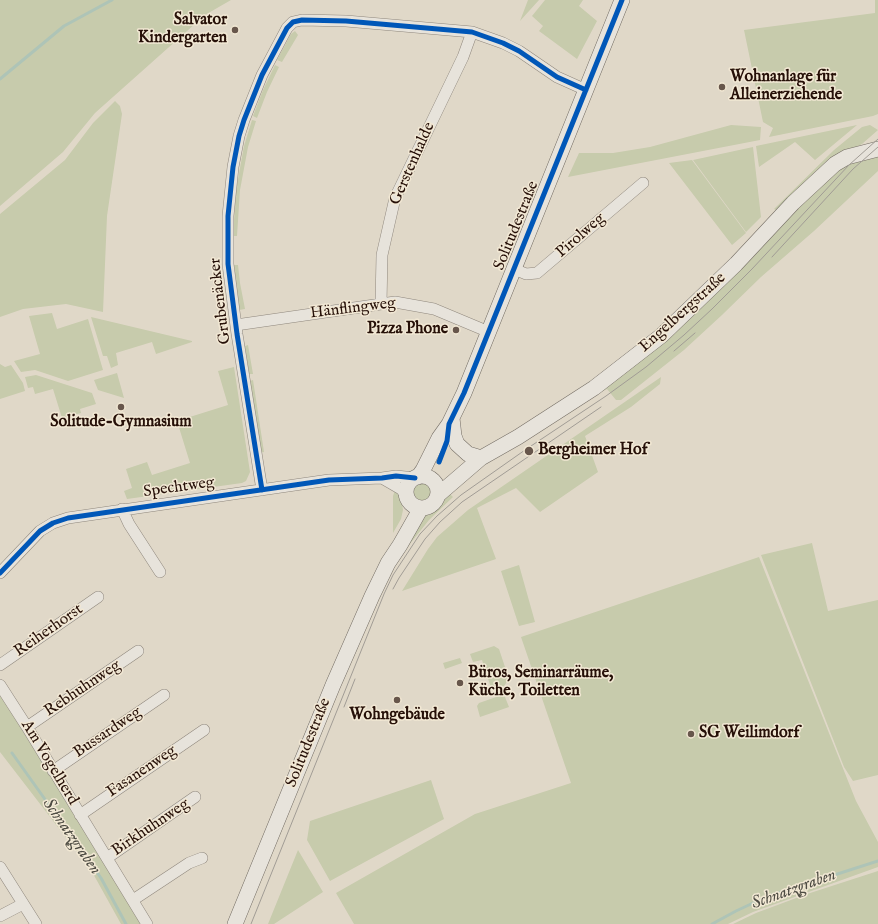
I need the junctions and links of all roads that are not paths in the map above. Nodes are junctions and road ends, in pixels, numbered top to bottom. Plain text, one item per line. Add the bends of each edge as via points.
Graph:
1 (622, 0) edge
2 (472, 32) junction
3 (586, 90) junction
4 (878, 149) edge
5 (644, 182) dead end
6 (514, 269) junction
7 (381, 304) junction
8 (236, 325) junction
9 (489, 332) junction
10 (450, 421) junction
11 (477, 461) junction
12 (417, 477) junction
13 (382, 478) junction
14 (435, 486) junction
15 (262, 490) junction
16 (412, 502) junction
17 (122, 509) junction
18 (160, 572) dead end
19 (0, 573) edge
20 (98, 597) dead end
21 (138, 651) dead end
22 (0, 665) edge
23 (0, 685) edge
24 (164, 695) dead end
25 (27, 727) junction
26 (204, 730) dead end
27 (53, 771) junction
28 (195, 797) dead end
29 (80, 815) junction
30 (107, 858) junction
31 (202, 858) dead end
32 (0, 867) edge
33 (133, 900) junction
34 (23, 904) junction
35 (0, 916) edge
36 (36, 924) edge
37 (147, 924) edge
38 (235, 924) edge

1 - 3 main road, Solitudestraße
2 - 3 street, Grubenäcker via 519,51 557,77
2 - 7 street, Gerstenhalde via 463,58 395,198 382,255
2 - 8 street, Grubenäcker via 302,20 293,22 288,28 262,75 241,130 233,167 227,239
3 - 6 main road, Solitudestraße
4 - 11 main road, Engelbergstraße via 847,157 835,164 661,336 594,388
5 - 6 street, Pirolweg via 537,273 526,274
6 - 9 main road, Solitudestraße
7 - 8 street, Hänflingweg
7 - 9 street, Hänflingweg via 394,302 434,310
8 - 15 street, Grubenäcker
9 - 10 main road, Solitudestraße
10 - 11 main road via 457,444
10 - 12 main road, Solitudestraße via 424,470
10 - 14 main road, Solitudestraße
11 - 14 main road, Engelbergstraße
12 - 13 street, Spechtweg
12 - 14 main road via 426,477
12 - 16 main road via 408,485
13 - 15 street, Spechtweg via 329,480
13 - 16 street via 401,489
14 - 16 main road via 437,499 432,505
15 - 17 street, Spechtweg
16 - 38 main road, Solitudestraße via 400,545 388,563 337,674
17 - 18 street, Spechtweg
17 - 19 street, Spechtweg via 53,523 40,532
20 - 22 street, Reiherhorst
21 - 25 street, Rebhuhnweg
23 - 25 street, Am Vogelherd
24 - 27 street, Bussardweg
25 - 27 street, Am Vogelherd
26 - 29 street, Fasanenweg
27 - 29 street, Am Vogelherd
28 - 30 street, Birkhuhnweg
29 - 30 street, Am Vogelherd
30 - 33 street, Am Vogelherd
31 - 33 street via 189,863
32 - 34 street
33 - 37 street, Am Vogelherd
34 - 35 street
34 - 36 street

